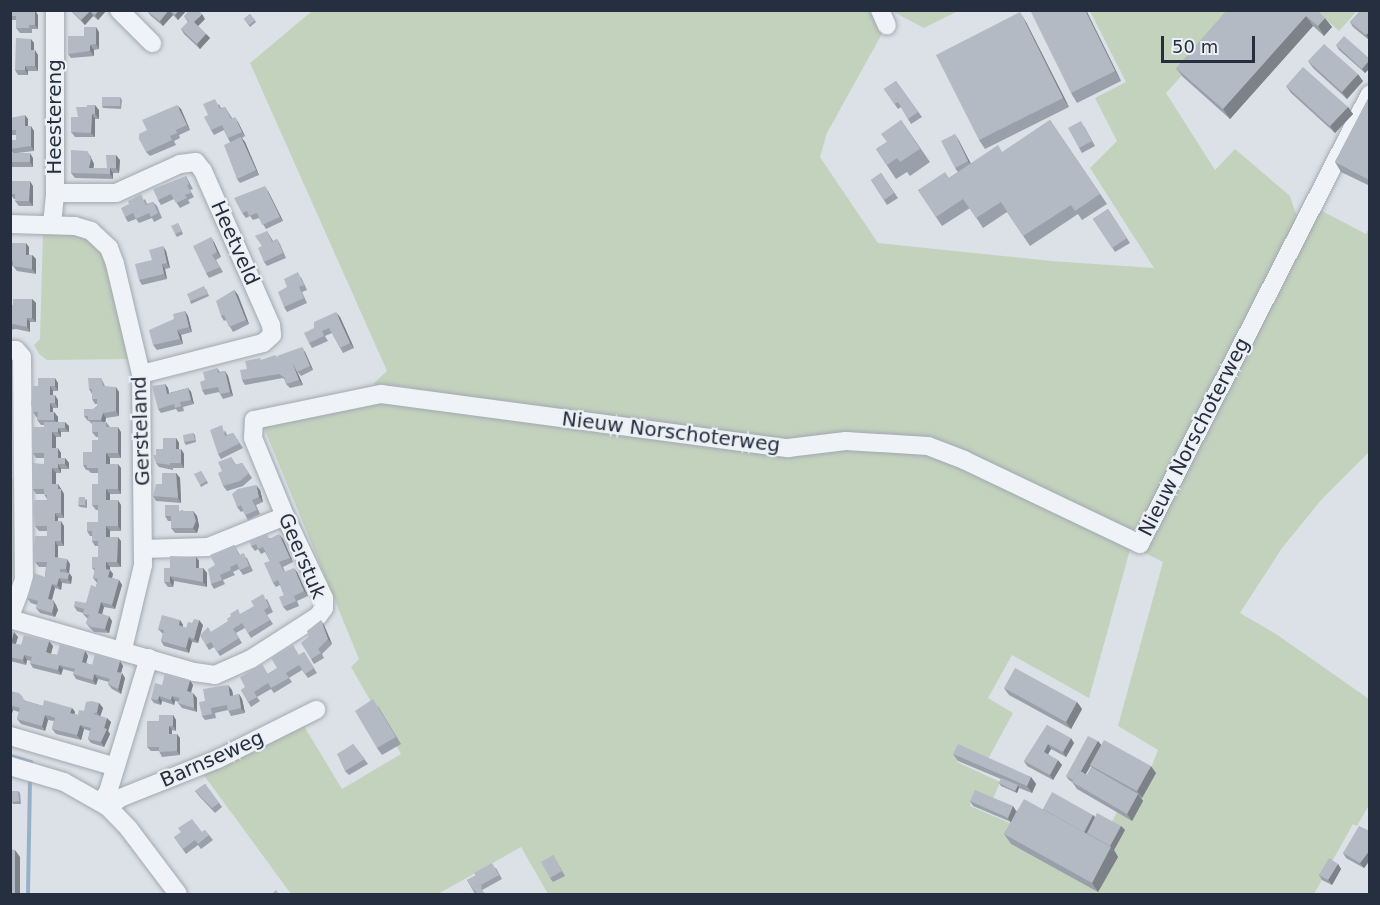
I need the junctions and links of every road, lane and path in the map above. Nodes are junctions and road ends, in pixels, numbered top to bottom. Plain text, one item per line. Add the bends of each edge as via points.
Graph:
1 (55, 10) edge
2 (119, 10) edge
3 (152, 43) dead end
4 (1370, 94) edge
5 (55, 193) junction
6 (10, 224) edge
7 (52, 224) junction
8 (10, 350) edge
9 (141, 374) junction
10 (254, 420) joint
11 (16, 472) edge
12 (285, 516) junction
13 (143, 549) junction
14 (10, 618) edge
15 (123, 650) junction
16 (149, 658) junction
17 (316, 710) dead end
18 (10, 736) edge
19 (10, 766) edge
20 (116, 767) junction
21 (104, 805) junction
22 (178, 894) edge

1 - 5 street, Heestereng
2 - 3 street
4 - 10 street, Nieuw Norschoterweg via 1140,544 964,460 908,442 846,441 788,447 381,394
5 - 7 street, Heestereng
5 - 9 street, Heetveld via 116,193 180,164 196,162 203,171 272,335 263,343
6 - 7 street, Gersteland
7 - 9 street, Gersteland via 91,231 109,248
8 - 11 street via 16,350 22,357
9 - 13 street, Gersteland
10 - 12 street, Geerstuk via 252,438
11 - 14 street via 24,580
12 - 13 street via 208,547
12 - 16 street, Geerstuk via 324,598 324,608 318,616 251,659 215,675
13 - 15 street, Gersteland via 143,565
14 - 15 street, Geerstuk
15 - 16 street, Geerstuk
16 - 20 street
17 - 21 street, Barnseweg via 209,763
18 - 20 street
19 - 21 street via 64,782
20 - 21 street
21 - 22 street via 129,829

